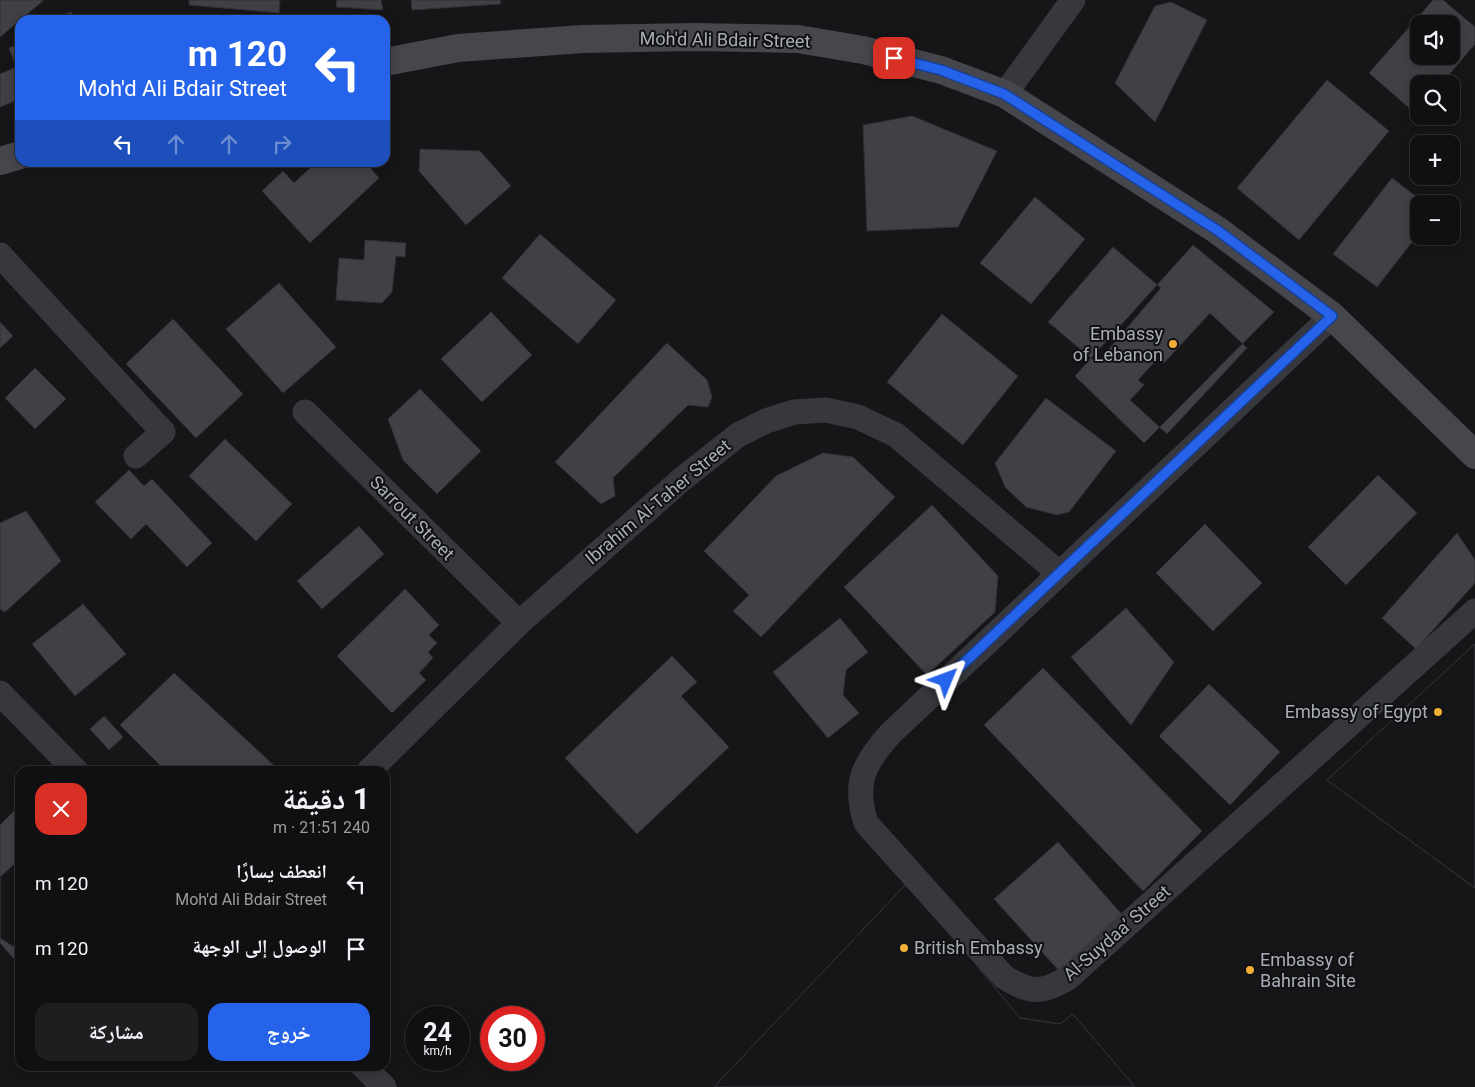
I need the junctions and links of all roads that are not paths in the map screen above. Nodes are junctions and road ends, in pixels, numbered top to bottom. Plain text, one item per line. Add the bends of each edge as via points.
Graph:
1 (1073, 0) edge
2 (390, 61) edge
3 (1004, 94) junction
4 (15, 156) edge
5 (0, 161) edge
6 (0, 255) edge
7 (1332, 316) junction
8 (305, 412) dead end
9 (1475, 455) edge
10 (136, 456) dead end
11 (1059, 573) junction
12 (1475, 611) edge
13 (519, 623) junction
14 (0, 693) edge
15 (71, 766) edge
16 (374, 766) edge
17 (368, 1071) edge
18 (384, 1087) edge

1 - 3 street
2 - 3 street, Moh'd Ali Bdair Street via 458,48 583,39 798,39 863,50 941,70
3 - 7 street, Moh'd Ali Bdair Street via 1217,230
4 - 5 street
6 - 10 street via 163,432
7 - 9 street, Moh'd Ali Bdair Street
7 - 11 street, Al-Suydaa’ Street
8 - 13 street, Sarrout Street
11 - 12 street, Al-Suydaa’ Street via 890,734 872,754 861,778 860,803 866,823 1004,977 1035,991 1049,989 1068,978
11 - 13 street, Ibrahim Al-Taher Street via 896,435 858,417 826,410 794,412 738,435 681,480
13 - 16 street, Ibrahim Al-Taher Street
14 - 15 street
17 - 18 street

